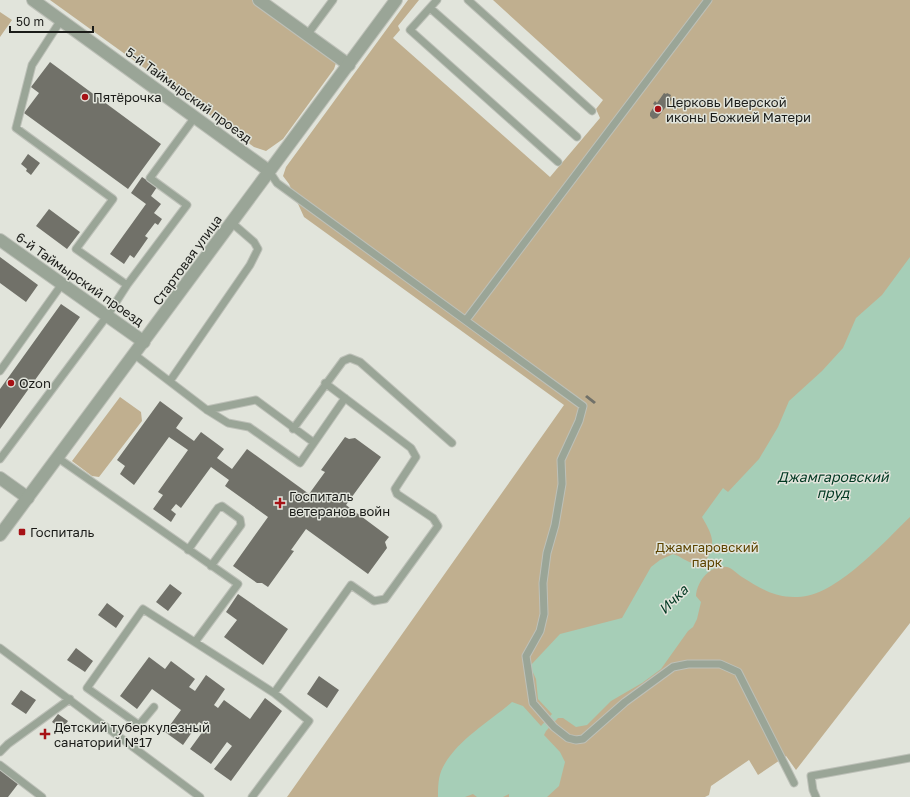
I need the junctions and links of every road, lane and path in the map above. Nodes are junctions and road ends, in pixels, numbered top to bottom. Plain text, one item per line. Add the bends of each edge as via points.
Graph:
1 (33, 0) edge
2 (259, 0) edge
3 (333, 0) edge
4 (396, 0) edge
5 (437, 0) edge
6 (468, 0) edge
7 (708, 0) edge
8 (430, 8) junction
9 (61, 20) junction
10 (307, 36) junction
11 (349, 65) junction
12 (592, 111) dead end
13 (195, 117) junction
14 (577, 137) dead end
15 (558, 162) dead end
16 (269, 171) junction
17 (232, 223) junction
18 (0, 240) edge
19 (62, 284) junction
20 (127, 285) junction
21 (107, 316) junction
22 (466, 320) junction
23 (144, 342) junction
24 (134, 355) junction
25 (0, 371) edge
26 (170, 380) junction
27 (326, 383) junction
28 (345, 398) junction
29 (207, 410) junction
30 (293, 429) junction
31 (313, 442) junction
32 (452, 443) dead end
33 (58, 458) junction
34 (0, 459) edge
35 (0, 478) edge
36 (28, 498) junction
37 (0, 536) edge
38 (188, 550) junction
39 (212, 566) junction
40 (195, 642) junction
41 (0, 648) edge
42 (274, 693) junction
43 (70, 699) junction
44 (154, 707) dead end
45 (0, 752) edge
46 (910, 758) edge
47 (0, 765) edge
48 (794, 783) dead end
49 (42, 797) edge
50 (200, 797) edge
51 (252, 797) edge
52 (816, 797) edge

1 - 9 street, 5-й Таймырский проезд
2 - 10 street
3 - 10 lane
4 - 11 street, Стартовая улица
5 - 8 lane
6 - 12 lane
7 - 22 lane
8 - 14 lane
8 - 15 lane via 410,30
9 - 13 street, 5-й Таймырский проезд
9 - 20 lane via 32,65 16,128 112,199 76,249
10 - 11 street
11 - 16 street, Стартовая улица
13 - 16 street, 5-й Таймырский проезд
13 - 20 lane via 150,178 187,204
16 - 17 street, Стартовая улица
16 - 22 lane via 277,183
17 - 23 street, Стартовая улица
17 - 26 lane via 254,242 258,249 250,265
18 - 19 street, 6-й Таймырский проезд
19 - 21 street, 6-й Таймырский проезд
19 - 25 lane
20 - 21 lane
21 - 23 street, 6-й Таймырский проезд
21 - 34 lane
22 - 48 lane via 583,406 579,422 561,460 562,484 543,583 544,614 540,631 526,656 533,703 545,718 568,738 584,739 625,702 672,666 720,664 738,672
23 - 24 street, Стартовая улица
24 - 26 lane
24 - 33 street, Стартовая улица
26 - 29 lane
27 - 28 lane
27 - 30 lane
27 - 32 lane via 343,360 350,358 360,362
28 - 31 lane
28 - 42 lane via 411,448 416,456 395,489 397,494 433,518 438,526 385,600 374,601 352,585
29 - 30 lane via 256,400
29 - 31 lane via 228,423 249,427 300,463
30 - 31 lane
33 - 36 street, Стартовая улица
33 - 38 lane
35 - 36 street
36 - 37 street, Стартовая улица
38 - 39 lane
38 - 39 lane via 222,506 240,519 242,524
39 - 40 lane via 238,584
40 - 42 lane
40 - 44 lane via 143,609 87,688 139,725
41 - 43 lane
42 - 51 lane via 309,722
43 - 45 lane
43 - 50 lane
46 - 52 lane via 811,776
47 - 49 lane

